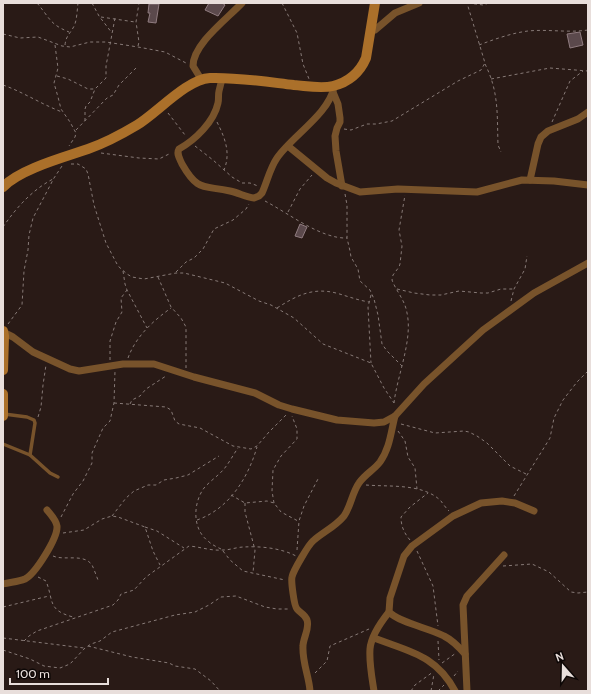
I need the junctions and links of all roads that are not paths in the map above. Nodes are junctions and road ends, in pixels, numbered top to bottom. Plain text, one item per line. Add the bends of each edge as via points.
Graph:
1 (242, 3) edge
2 (375, 3) edge
3 (419, 3) edge
4 (371, 31) junction
5 (201, 79) junction
6 (222, 79) junction
7 (336, 88) junction
8 (588, 112) edge
9 (288, 146) junction
10 (530, 180) junction
11 (588, 185) edge
12 (342, 186) junction
13 (3, 187) edge
14 (588, 263) edge
15 (4, 331) edge
16 (3, 370) edge
17 (3, 394) edge
18 (3, 415) edge
19 (394, 421) junction
20 (3, 444) edge
21 (30, 455) junction
22 (58, 477) dead end
23 (47, 510) dead end
24 (534, 511) dead end
25 (504, 555) dead end
26 (3, 584) edge
27 (389, 612) junction
28 (374, 638) junction
29 (463, 651) junction
30 (310, 688) edge
31 (374, 691) edge
32 (455, 691) edge
33 (467, 691) edge

1 - 5 street via 203,42 196,53 193,66
2 - 4 street
3 - 4 street via 395,13
4 - 7 street via 363,65 351,78
5 - 6 street
5 - 13 street via 137,125 89,148 27,172
6 - 7 street
6 - 9 street via 214,115 191,142 178,151 180,160 193,180 201,186 255,198 265,188 277,158
7 - 9 street via 321,111
7 - 12 street via 340,122 335,136
8 - 10 street via 578,120 548,131 541,137
9 - 12 street via 316,170
10 - 11 street
10 - 12 street via 512,182 477,192 360,192
14 - 19 street via 550,284 483,330 415,392
15 - 16 street
15 - 19 street via 33,352 66,368 79,371 126,364 154,364 254,393 278,405 331,419 374,423
17 - 18 street
18 - 21 lane via 34,420
19 - 30 street via 389,444 381,460 358,485 343,516 335,526 313,541 294,571 291,581 296,609 308,622 302,647 304,669
20 - 21 lane
21 - 22 lane
23 - 26 street via 56,525 55,535 47,553 24,579
24 - 27 street via 510,502 481,503 453,516 414,545 404,556 390,598
25 - 29 street via 464,600
27 - 28 street
27 - 29 street via 444,636
28 - 31 street via 370,649
28 - 32 street via 426,658 441,671
29 - 33 street

